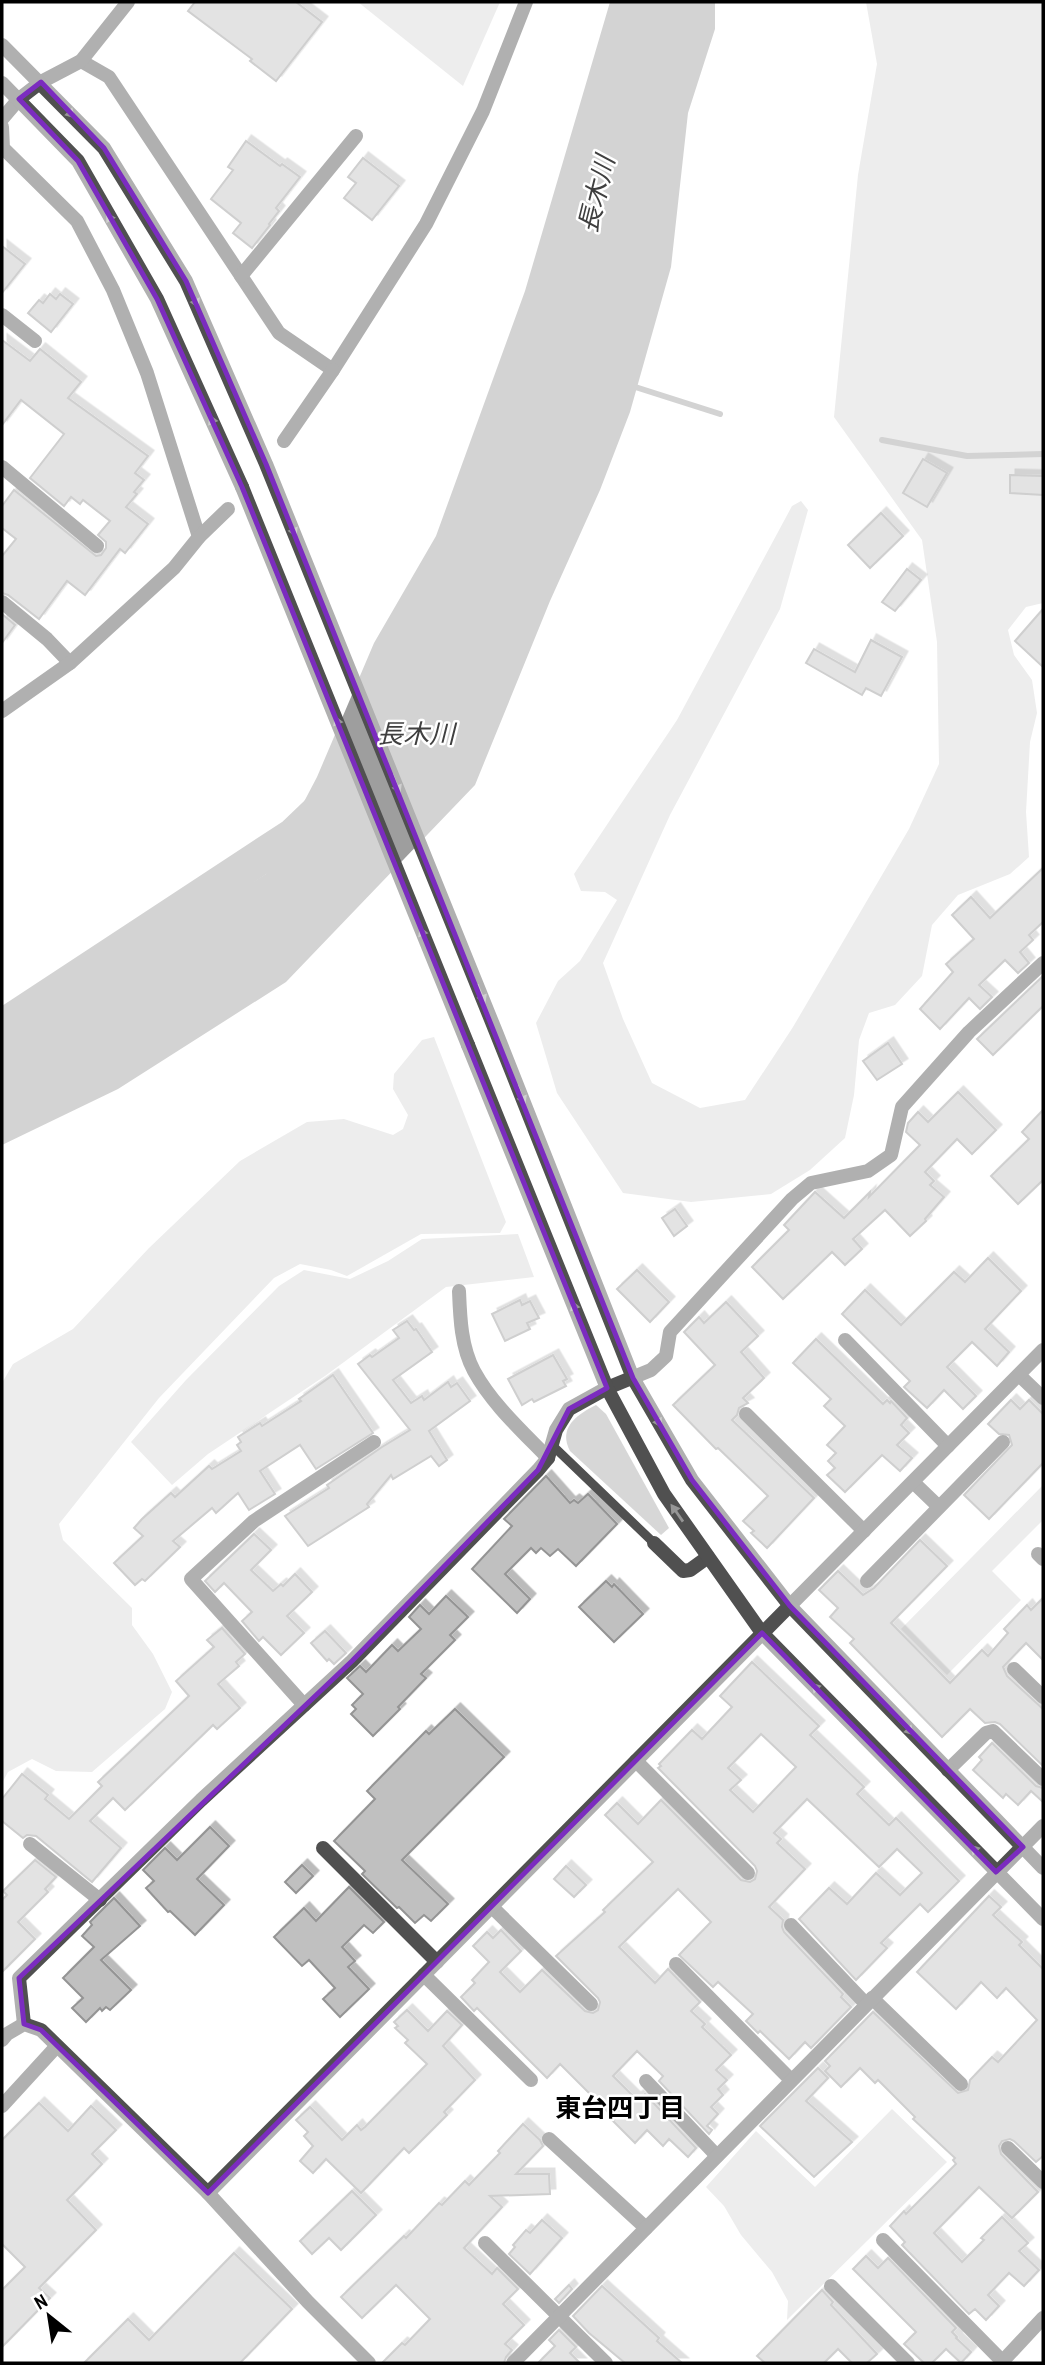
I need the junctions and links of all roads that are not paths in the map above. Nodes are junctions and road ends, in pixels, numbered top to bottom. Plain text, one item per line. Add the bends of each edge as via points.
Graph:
1 (128, 2) edge
2 (526, 2) edge
3 (2, 45) edge
4 (81, 61) junction
5 (41, 82) junction
6 (2, 83) edge
7 (19, 99) junction
8 (2, 119) edge
9 (2, 127) edge
10 (356, 136) dead end
11 (2, 149) edge
12 (241, 276) junction
13 (2, 315) edge
14 (35, 341) dead end
15 (334, 370) junction
16 (284, 441) dead end
17 (2, 467) edge
18 (228, 509) dead end
19 (200, 537) junction
20 (97, 546) dead end
21 (2, 602) edge
22 (70, 663) junction
23 (2, 711) edge
24 (1043, 963) edge
25 (459, 1291) dead end
26 (845, 1340) dead end
27 (1043, 1350) edge
28 (1019, 1375) junction
29 (633, 1378) junction
30 (607, 1388) junction
31 (1043, 1398) edge
32 (746, 1414) dead end
33 (1003, 1442) dead end
34 (374, 1443) dead end
35 (948, 1446) junction
36 (550, 1452) junction
37 (913, 1482) junction
38 (939, 1507) junction
39 (864, 1531) junction
40 (654, 1543) joint
41 (708, 1557) junction
42 (867, 1581) dead end
43 (790, 1606) junction
44 (762, 1633) junction
45 (1014, 1669) dead end
46 (1043, 1697) edge
47 (304, 1705) junction
48 (636, 1761) junction
49 (948, 1770) junction
50 (1043, 1779) edge
51 (1043, 1826) edge
52 (30, 1844) dead end
53 (1023, 1847) junction
54 (323, 1848) dead end
55 (1043, 1868) edge
56 (996, 1872) junction
57 (748, 1873) dead end
58 (100, 1900) junction
59 (492, 1907) junction
60 (1043, 1919) edge
61 (791, 1925) dead end
62 (437, 1962) junction
63 (676, 1964) dead end
64 (424, 1975) junction
65 (869, 2001) junction
66 (591, 2004) dead end
67 (24, 2024) junction
68 (2, 2040) edge
69 (56, 2047) junction
70 (531, 2080) dead end
71 (646, 2081) dead end
72 (791, 2081) junction
73 (961, 2084) dead end
74 (2, 2106) edge
75 (549, 2138) dead end
76 (1008, 2148) dead end
77 (717, 2156) junction
78 (1043, 2182) edge
79 (208, 2193) junction
80 (646, 2228) junction
81 (883, 2240) dead end
82 (485, 2243) dead end
83 (831, 2286) dead end
84 (559, 2316) junction
85 (1043, 2318) edge
86 (1002, 2362) edge
87 (369, 2363) edge
88 (513, 2363) edge
89 (606, 2363) edge
90 (908, 2363) edge

1 - 4 street
2 - 15 street via 483,111 426,223
3 - 5 street
4 - 5 street
4 - 12 street via 109,77
5 - 7 street
5 -> 29 street via 104,148 186,281 266,464
6 - 7 street
7 - 8 street
30 -> 7 street, bridge via 242,487 157,299 78,161
9 - 11 street
10 - 12 street
11 - 19 street via 77,221 113,290 147,373
12 - 15 street via 279,333
13 - 14 street
15 - 16 street
17 - 20 street
18 - 19 street
19 - 22 street via 174,568
21 - 22 street
22 - 23 street
24 - 29 street via 969,1032 902,1107 891,1155 868,1171 811,1183 792,1199 670,1332 666,1356
25 - 36 street via 460,1326 473,1370 497,1405
26 - 35 street
27 - 28 street
28 - 31 street
28 - 35 street
29 - 30 street
29 -> 43 street via 692,1480
30 - 36 street via 569,1409
41 -> 30 street via 664,1494
32 - 39 street
33 - 38 street
34 - 47 street via 254,1521 191,1579
35 - 37 street
36 - 40 lane
36 - 47 street via 352,1661
37 - 38 street
37 - 39 street
38 - 42 street
39 - 43 street
40 - 41 street via 683,1571
41 - 44 street
43 - 44 street
43 -> 49 street
44 - 48 street
56 -> 44 street
45 - 46 street
47 - 58 street
48 - 57 street
48 - 59 street
49 - 50 street via 986,1732 993,1731
49 - 53 street
51 - 53 street
52 - 58 street
53 - 55 street
53 - 56 street
54 - 62 street
56 - 60 street
56 - 65 street
58 - 67 street via 19,1979
59 - 62 street
59 - 66 street
61 - 65 street
62 - 64 street
63 - 72 street
64 - 70 street
64 - 79 street
65 - 72 street
65 - 73 street
67 - 68 street
67 - 69 street via 41,2030
69 - 74 street
69 - 79 street
71 - 77 street
72 - 77 street
75 - 80 street
76 - 78 street
77 - 80 street
79 - 87 street
80 - 84 street
81 - 86 street
82 - 84 street
83 - 90 street
84 - 88 street
84 - 89 street
85 - 86 street

